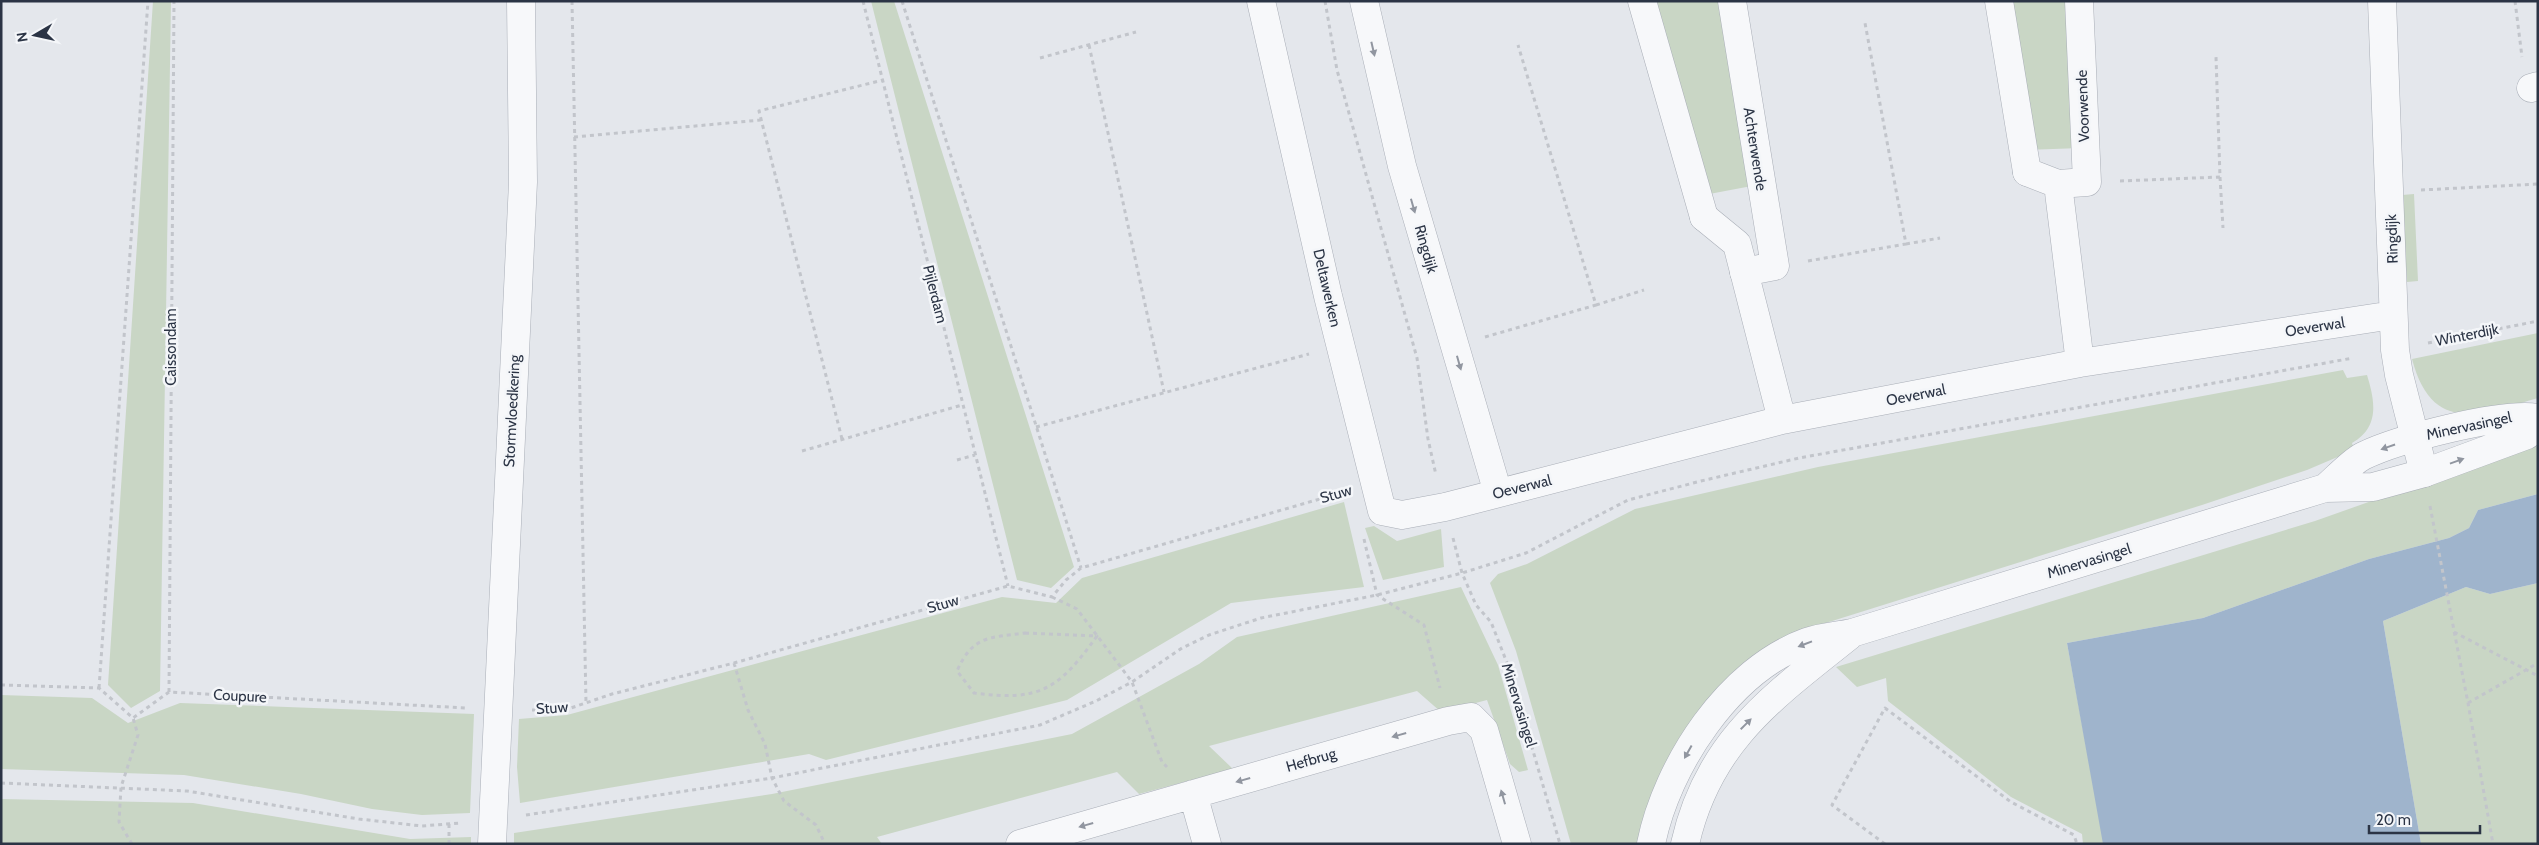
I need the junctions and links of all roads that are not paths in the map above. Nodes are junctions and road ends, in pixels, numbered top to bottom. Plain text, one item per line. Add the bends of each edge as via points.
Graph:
1 (521, 1) edge
2 (1261, 1) edge
3 (1364, 1) edge
4 (1642, 1) edge
5 (1732, 1) edge
6 (1998, 1) edge
7 (2078, 1) edge
8 (2382, 1) edge
9 (2058, 184) junction
10 (1744, 272) junction
11 (2393, 315) junction
12 (2080, 363) junction
13 (2538, 418) edge
14 (1782, 420) junction
15 (2538, 425) edge
16 (2414, 438) junction
17 (2424, 473) junction
18 (2325, 488) junction
19 (1498, 494) junction
20 (1445, 507) joint
21 (1852, 633) junction
22 (1193, 794) junction
23 (492, 832) edge
24 (1020, 844) edge
25 (1207, 844) edge
26 (1516, 844) edge
27 (1651, 844) edge
28 (1685, 844) edge

1 - 23 street, Stormvloedkering via 523,182
2 - 20 street, Deltawerken via 1382,511 1402,515
3 -> 19 street, Ringdijk via 1402,166
4 - 10 street via 1704,217 1737,244
5 - 10 street, Achterwende via 1775,266
6 - 9 street via 2027,172
7 - 9 street, Voorwende via 2087,182
8 - 11 street, Ringdijk
9 - 12 street
10 - 14 street
11 - 12 street, Oeverwal
11 - 16 street, Ringdijk via 2399,375
12 - 14 street, Oeverwal
13 - 16 street, Minervasingel via 2523,415
14 - 19 street, Oeverwal
17 -> 15 street, Minervasingel via 2527,435
16 - 17 street, Ringdijk
16 -> 18 street, Minervasingel via 2362,456
17 - 18 street, Minervasingel via 2373,487
18 - 21 street, Minervasingel
19 - 20 street, Oeverwal
21 -> 27 street, Minervasingel via 1808,642 1775,658 1727,697 1692,743 1669,786
28 -> 21 street, Minervasingel via 1700,796 1715,763 1736,734 1781,689
22 -> 24 street, Hefbrug
22 - 25 street
26 -> 22 street, Hefbrug via 1484,730 1471,717

